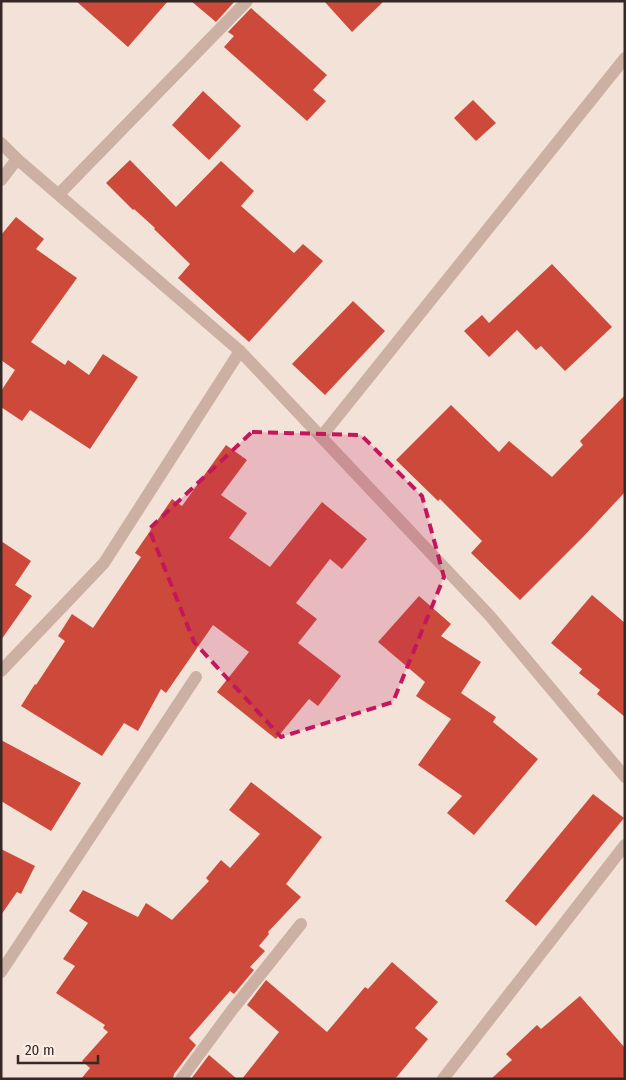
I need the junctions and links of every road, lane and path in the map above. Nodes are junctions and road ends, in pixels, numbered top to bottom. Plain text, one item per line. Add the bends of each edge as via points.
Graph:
1 (247, 1) edge
2 (625, 58) edge
3 (1, 143) edge
4 (17, 159) junction
5 (1, 180) edge
6 (59, 194) junction
7 (240, 351) junction
8 (321, 437) junction
9 (1, 671) edge
10 (196, 677) dead end
11 (625, 777) edge
12 (625, 845) edge
13 (301, 924) dead end
14 (1, 972) edge
15 (181, 1079) edge
16 (444, 1079) edge

1 - 6 street
2 - 8 street
3 - 4 street
4 - 5 street
4 - 6 street
6 - 7 street
7 - 8 street
7 - 9 street via 104,563
8 - 11 street via 490,616
10 - 14 street
12 - 16 street
13 - 15 street

